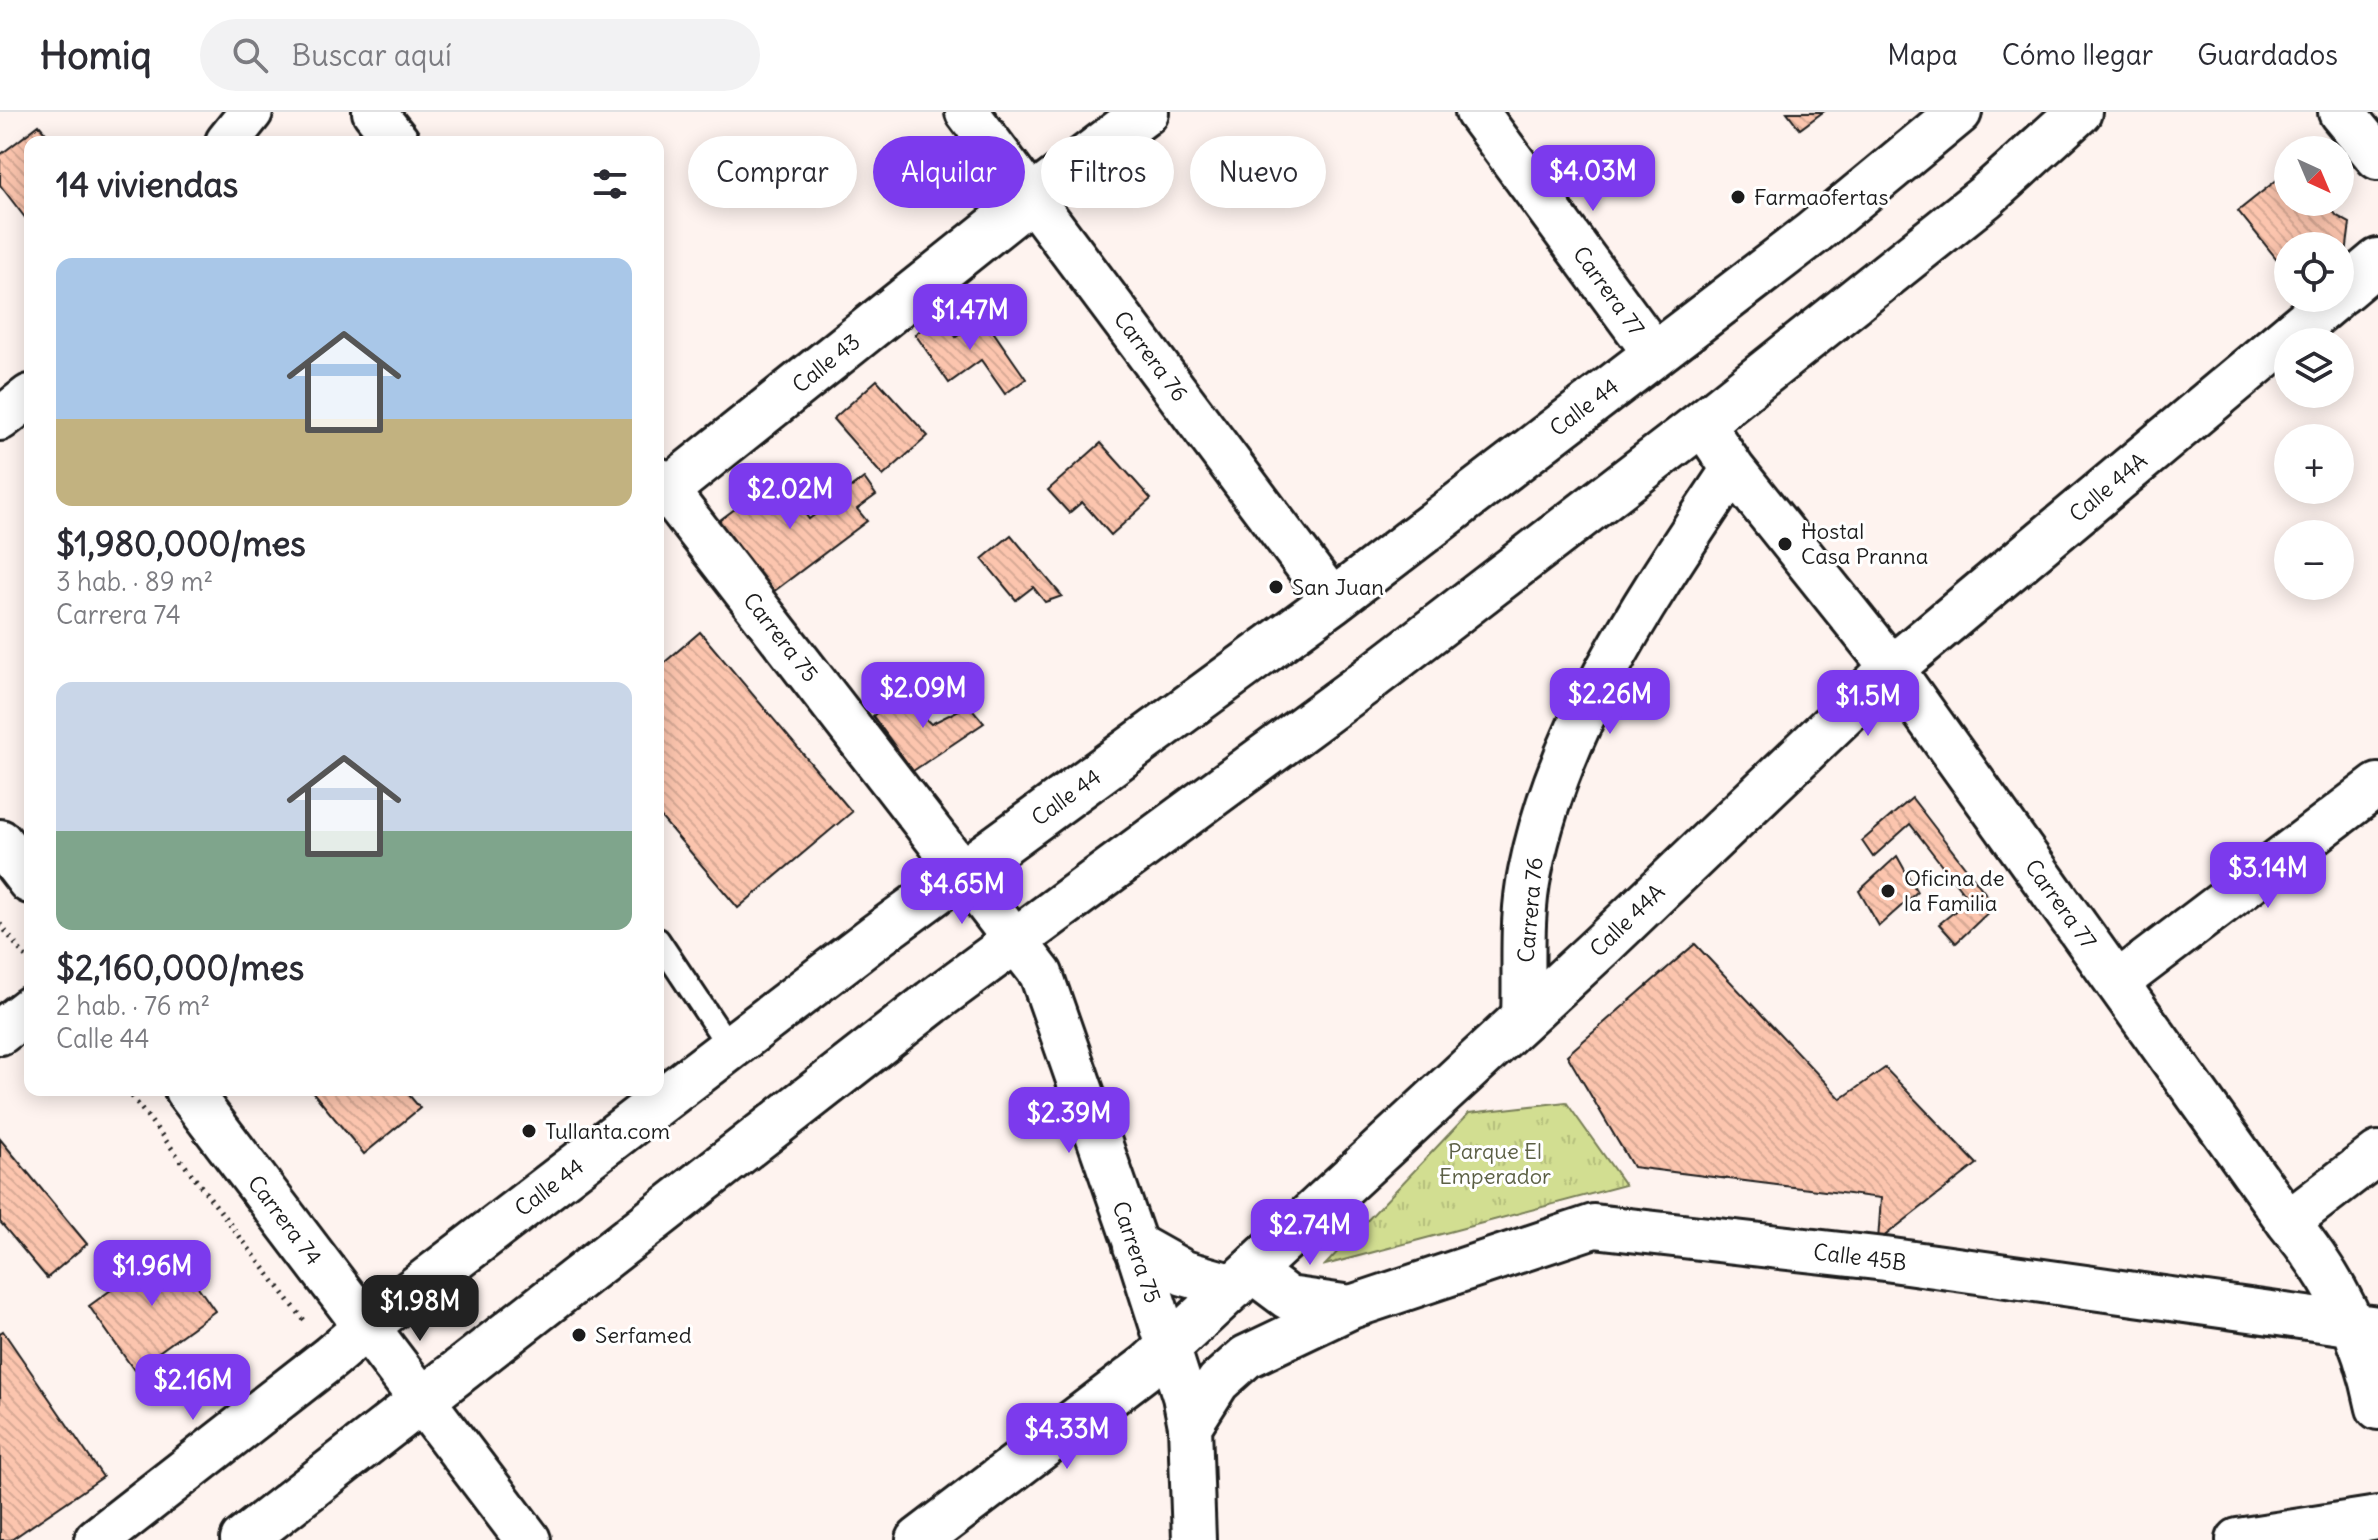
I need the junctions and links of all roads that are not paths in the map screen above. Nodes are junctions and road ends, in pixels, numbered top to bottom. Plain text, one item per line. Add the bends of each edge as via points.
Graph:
1 (251, 112) edge
2 (374, 112) edge
3 (967, 112) edge
4 (1146, 112) edge
5 (1477, 112) edge
6 (1959, 112) edge
7 (2079, 112) edge
8 (2341, 112) edge
9 (232, 136) edge
10 (393, 136) edge
11 (2378, 157) edge
12 (1032, 198) junction
13 (2378, 261) edge
14 (2354, 281) edge
15 (2317, 312) edge
16 (1655, 354) junction
17 (24, 401) edge
18 (0, 419) edge
19 (1702, 423) junction
20 (1733, 469) junction
21 (664, 487) edge
22 (664, 493) edge
23 (1333, 601) junction
24 (1892, 668) junction
25 (2378, 785) edge
26 (0, 842) edge
27 (962, 872) junction
28 (24, 873) edge
29 (1014, 939) junction
30 (664, 949) edge
31 (2117, 983) junction
32 (24, 1014) edge
33 (1523, 1018) junction
34 (0, 1032) edge
35 (730, 1048) junction
36 (192, 1096) edge
37 (2378, 1153) edge
38 (2288, 1222) junction
39 (1136, 1246) junction
40 (1243, 1279) junction
41 (1351, 1307) junction
42 (2366, 1326) edge
43 (366, 1327) junction
44 (1169, 1347) junction
45 (420, 1400) junction
46 (2378, 1408) edge
47 (1190, 1426) junction
48 (2378, 1518) edge
49 (97, 1540) edge
50 (243, 1540) edge
51 (528, 1540) edge
52 (919, 1540) edge
53 (1194, 1540) edge
54 (2238, 1540) edge

1 - 9 street
2 - 10 street
3 - 12 street, Carrera 76
4 - 12 main road, Calle 43
5 - 16 street, Carrera 77
6 - 16 main road, Calle 44
7 - 19 main road via 1985,197
8 - 11 main road
12 - 21 main road, Calle 43
12 - 23 street, Carrera 76
13 - 14 main road
15 - 24 main road, Calle 44A
16 - 23 main road, Calle 44
17 - 18 street
19 - 20 street, Carrera 77
19 - 29 main road via 1363,684
20 - 24 street, Carrera 77
20 - 33 street, Carrera 76 via 1620,646 1555,781 1529,875
22 - 27 street, Carrera 75
23 - 27 main road, Calle 44
24 - 31 street, Carrera 77
24 - 33 main road, Calle 44A
25 - 31 street
26 - 28 main road
27 - 29 street, Carrera 75
27 - 35 main road, Calle 44
29 - 39 street, Carrera 75 via 1041,974
29 - 45 main road
30 - 35 lane
31 - 38 street, Carrera 77
32 - 34 main road
33 - 40 main road, Calle 44A
35 - 43 main road, Calle 44
36 - 43 main road, Carrera 74
37 - 38 street
38 - 42 street, Carrera 77
39 - 40 main road via 1184,1273
39 - 44 street, Carrera 75
40 - 41 street, Calle 45B via 1288,1298
40 - 44 main road, Calle 44A
41 - 42 street, Calle 45B via 1594,1226 1885,1259
41 - 47 street, Calle 45B via 1246,1357 1218,1382
42 - 46 street, Carrera 77
43 - 45 main road, Carrera 74
43 - 49 main road, Calle 44
44 - 47 street, Carrera 75
44 - 52 main road, Calle 44A
45 - 50 main road
45 - 51 main road, Carrera 74
47 - 53 street, Carrera 75
48 - 54 street

